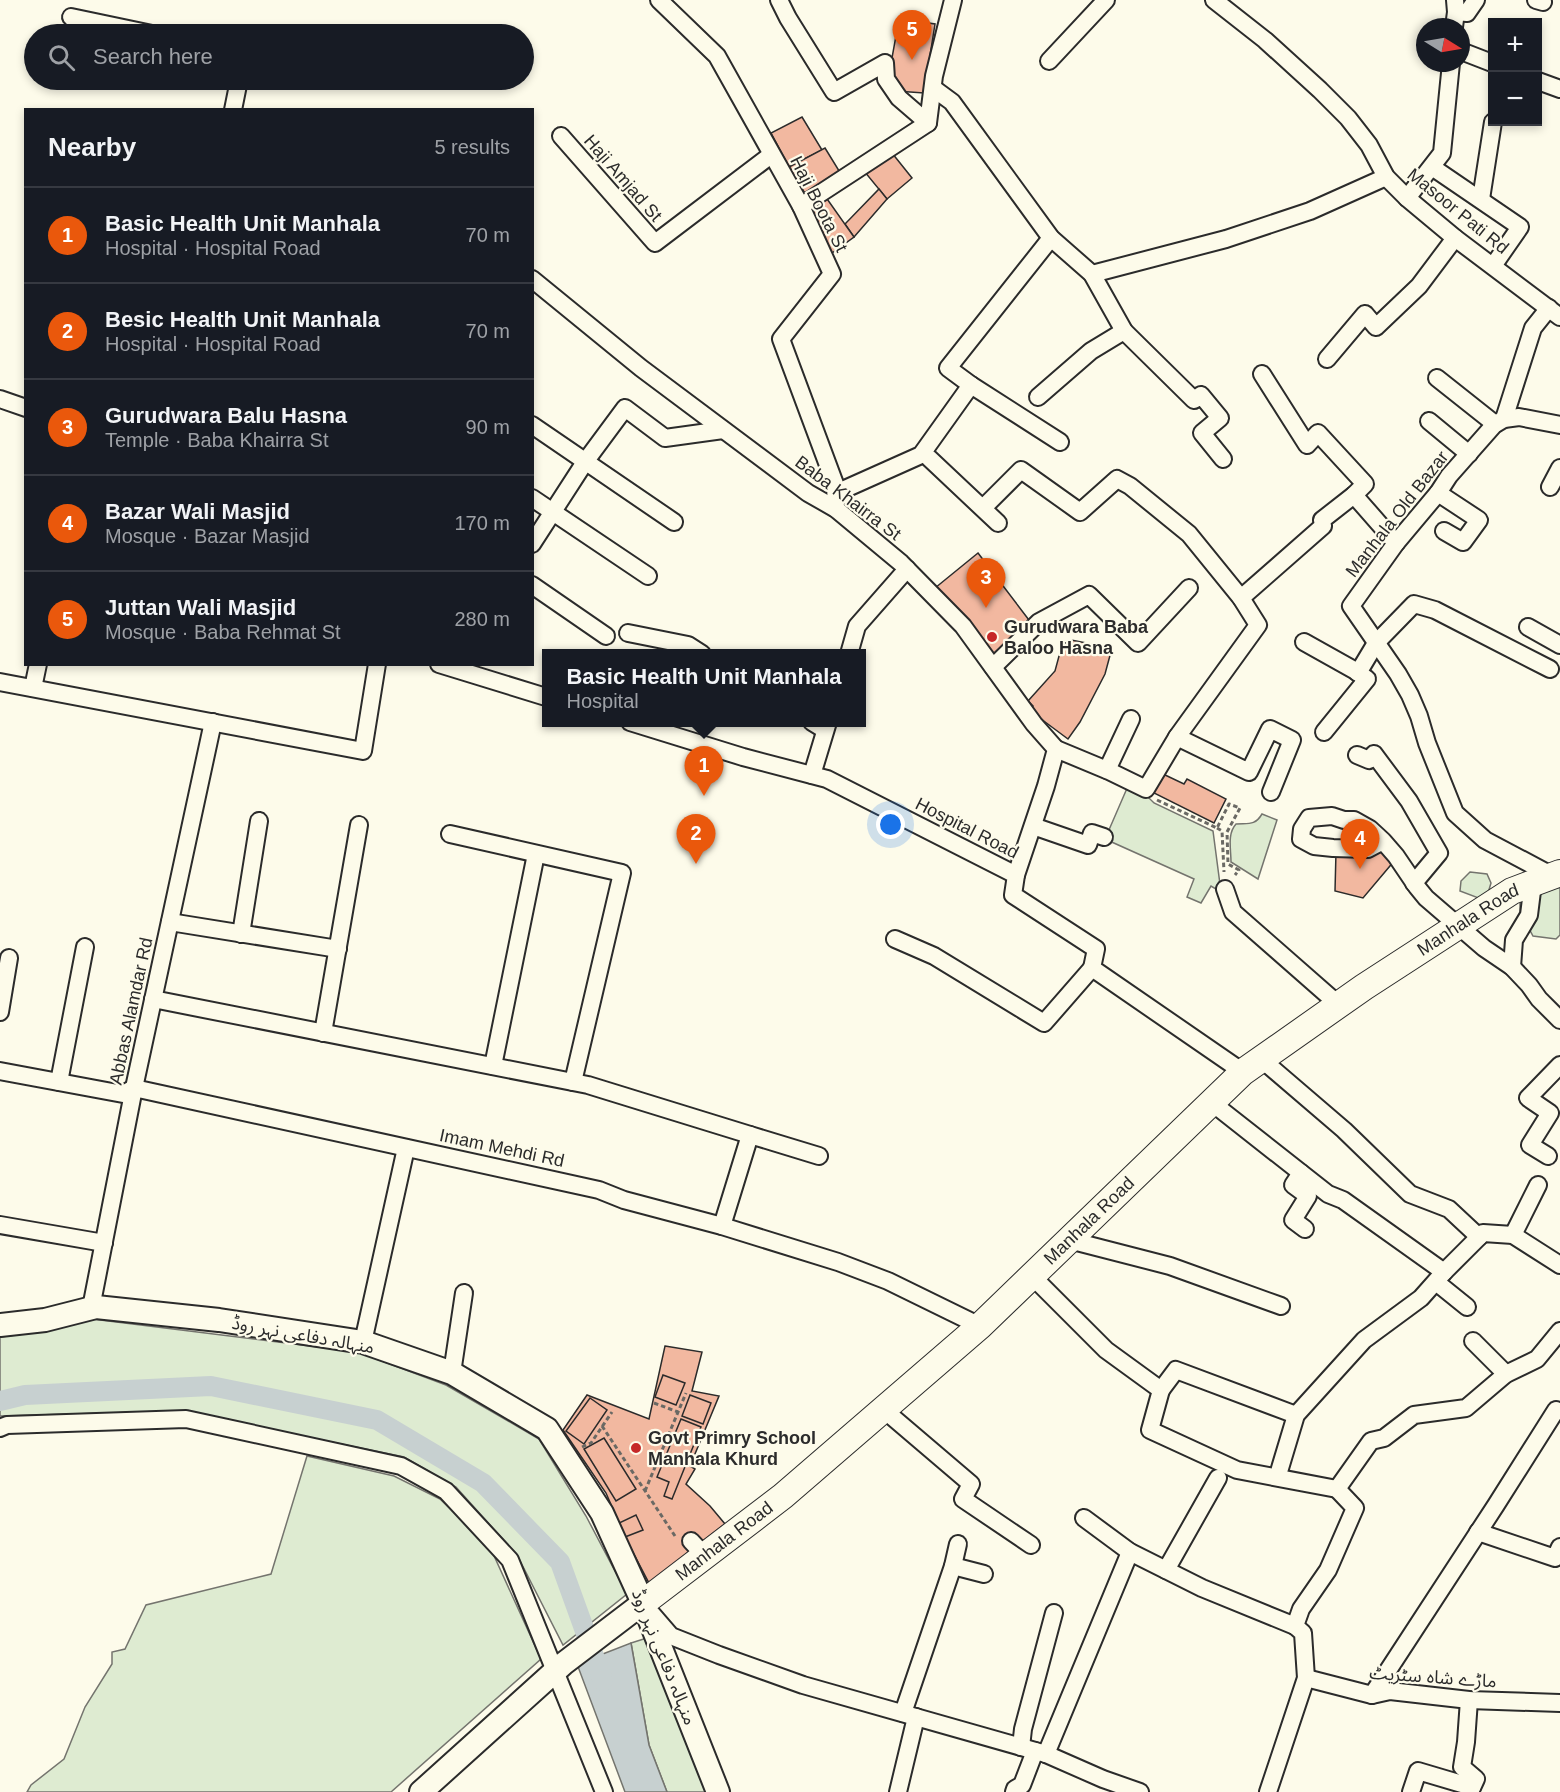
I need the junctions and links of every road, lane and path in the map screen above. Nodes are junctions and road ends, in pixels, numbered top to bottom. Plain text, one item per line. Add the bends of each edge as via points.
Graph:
1 (659, 0) edge
2 (778, 0) edge
3 (953, 0) edge
4 (1106, 0) edge
5 (1214, 0) edge
6 (1476, 0) edge
7 (1455, 13) edge
8 (71, 17) dead end
9 (104, 24) edge
10 (1470, 54) edge
11 (1049, 61) dead end
12 (1488, 61) edge
13 (1450, 72) edge
14 (1542, 82) edge
15 (933, 88) junction
16 (1560, 89) edge
17 (237, 90) edge
18 (233, 108) edge
19 (928, 123) junction
20 (1492, 126) edge
21 (561, 136) dead end
22 (771, 155) junction
23 (1432, 166) junction
24 (1386, 177) junction
25 (1407, 198) junction
26 (1480, 199) junction
27 (801, 206) junction
28 (1051, 238) junction
29 (1455, 238) junction
30 (1493, 266) junction
31 (1092, 274) junction
32 (534, 281) edge
33 (1555, 312) edge
34 (1124, 331) junction
35 (1327, 359) dead end
36 (1262, 374) dead end
37 (1437, 378) dead end
38 (971, 385) junction
39 (1038, 396) dead end
40 (0, 399) edge
41 (24, 407) edge
42 (1429, 421) dead end
43 (1500, 421) junction
44 (1560, 425) edge
45 (534, 426) edge
46 (723, 430) junction
47 (1060, 442) dead end
48 (1469, 454) junction
49 (929, 458) dead end
50 (1223, 459) dead end
51 (585, 462) junction
52 (1560, 468) edge
53 (1550, 487) dead end
54 (1438, 494) junction
55 (1354, 495) junction
56 (534, 499) edge
57 (836, 501) junction
58 (983, 508) junction
59 (553, 512) junction
60 (674, 522) dead end
61 (998, 523) dead end
62 (1444, 531) dead end
63 (534, 541) edge
64 (1396, 543) junction
65 (907, 569) junction
66 (648, 576) dead end
67 (534, 586) edge
68 (1189, 588) dead end
69 (1241, 598) junction
70 (1528, 627) dead end
71 (628, 633) dead end
72 (606, 636) dead end
73 (1304, 642) dead end
74 (1376, 643) junction
75 (1560, 645) edge
76 (694, 649) edge
77 (850, 649) edge
78 (38, 666) edge
79 (378, 666) edge
80 (449, 666) edge
81 (993, 667) junction
82 (1550, 669) dead end
83 (1358, 672) junction
84 (0, 682) edge
85 (33, 688) junction
86 (542, 696) edge
87 (1131, 718) dead end
88 (213, 722) junction
89 (643, 727) edge
90 (822, 727) edge
91 (1324, 732) dead end
92 (1177, 737) junction
93 (1056, 749) junction
94 (1358, 755) dead end
95 (1107, 770) junction
96 (812, 775) junction
97 (1271, 792) dead end
98 (1152, 798) dead end
99 (259, 821) dead end
100 (359, 825) dead end
101 (1033, 826) junction
102 (1217, 828) junction
103 (1222, 831) junction
104 (1227, 831) junction
105 (450, 834) dead end
106 (1104, 837) dead end
107 (1383, 842) dead end
108 (536, 854) junction
109 (1016, 875) junction
110 (1549, 877) edge
111 (1414, 883) junction
112 (1225, 889) junction
113 (170, 922) junction
114 (1459, 926) junction
115 (241, 934) junction
116 (895, 939) dead end
117 (85, 947) dead end
118 (338, 950) junction
119 (9, 958) dead end
120 (1512, 967) junction
121 (1092, 968) junction
122 (153, 999) junction
123 (1340, 1005) junction
124 (0, 1012) edge
125 (1560, 1020) edge
126 (323, 1033) junction
127 (1251, 1065) junction
128 (1560, 1065) edge
129 (493, 1066) junction
130 (0, 1071) edge
131 (59, 1082) junction
132 (573, 1082) junction
133 (134, 1088) junction
134 (1211, 1102) junction
135 (750, 1135) junction
136 (406, 1148) junction
137 (819, 1156) dead end
138 (1548, 1156) dead end
139 (1301, 1173) junction
140 (1538, 1185) dead end
141 (0, 1225) edge
142 (722, 1226) junction
143 (21, 1229) junction
144 (1305, 1229) dead end
145 (1513, 1235) junction
146 (0, 1236) edge
147 (1479, 1237) junction
148 (1069, 1240) junction
149 (104, 1243) junction
150 (1560, 1265) edge
151 (1032, 1276) junction
152 (1440, 1277) junction
153 (464, 1293) dead end
154 (1281, 1306) dead end
155 (1467, 1306) dead end
156 (91, 1308) junction
157 (0, 1325) edge
158 (980, 1326) junction
159 (1560, 1331) edge
160 (1473, 1341) dead end
161 (363, 1342) junction
162 (452, 1373) junction
163 (1506, 1374) junction
164 (1161, 1390) junction
165 (686, 1393) dead end
166 (654, 1403) dead end
167 (883, 1409) junction
168 (1556, 1410) dead end
169 (612, 1412) dead end
170 (678, 1412) junction
171 (1296, 1415) junction
172 (602, 1426) junction
173 (0, 1428) edge
174 (582, 1447) dead end
175 (1278, 1475) dead end
176 (1218, 1478) dead end
177 (1337, 1489) junction
178 (645, 1491) junction
179 (1084, 1518) dead end
180 (1478, 1532) junction
181 (958, 1544) dead end
182 (691, 1545) junction
183 (1031, 1545) dead end
184 (1560, 1547) edge
185 (1130, 1552) junction
186 (953, 1566) junction
187 (1166, 1570) junction
188 (984, 1574) dead end
189 (635, 1609) junction
190 (1054, 1613) dead end
191 (1295, 1626) junction
192 (559, 1668) junction
193 (1306, 1678) junction
194 (1372, 1695) junction
195 (1469, 1700) junction
196 (1560, 1703) edge
197 (910, 1715) junction
198 (1034, 1750) junction
199 (1471, 1790) edge
200 (421, 1792) edge
201 (604, 1792) edge
202 (718, 1792) edge
203 (898, 1792) edge
204 (1014, 1792) edge
205 (1140, 1792) edge
206 (1268, 1792) edge
207 (1411, 1792) edge

1 - 22 street, Haji Boota St via 717,56
2 - 19 street via 834,92 885,63 886,79 899,98
3 - 15 street
4 - 11 street
5 - 24 street, Masoor Pati Rd via 1265,40 1348,118 1369,145
6 - 7 street via 1467,13
8 - 9 street
10 - 12 street
13 - 23 street via 1442,153
14 - 16 street
15 - 19 street
15 - 28 street via 952,102
17 - 18 street
19 - 27 street
20 - 26 street
21 - 22 street, Haji Amjad St via 655,243
22 - 27 street, Haji Boota St
23 - 25 street
23 - 26 street
24 - 25 street, Masoor Pati Rd
24 - 31 street via 1310,211 1226,239
25 - 29 street, Masoor Pati Rd
26 - 30 street via 1520,227
27 - 57 street, Haji Boota St via 832,274 781,339 835,484
28 - 31 street
28 - 38 street via 948,368
29 - 30 street, Masoor Pati Rd
29 - 35 street via 1419,286 1376,327 1365,314
30 - 33 street, Masoor Pati Rd
31 - 34 street
32 - 46 street, Baba Khairra St
33 - 43 street via 1533,328
34 - 39 street via 1091,351
34 - 50 street via 1194,400 1201,395 1220,418 1202,433
36 - 55 street via 1306,445 1318,433 1365,484
37 - 43 street
38 - 47 street
38 - 57 street via 921,455
40 - 41 street
42 - 48 street
43 - 44 street via 1519,417
43 - 48 street, Manhala Old Bazar
45 - 51 street
46 - 51 street via 665,438 625,408
46 - 57 street, Baba Khairra St via 808,493
48 - 54 street, Manhala Old Bazar
49 - 58 street
51 - 59 street
51 - 60 street
52 - 53 street
54 - 62 street via 1479,520 1463,542
54 - 64 street, Manhala Old Bazar
55 - 64 street
55 - 69 street via 1322,520 1323,526
56 - 59 street
57 - 65 street, Baba Khairra St
58 - 61 street
58 - 69 street via 1021,470 1080,512 1118,479 1189,534
59 - 63 street
59 - 66 street
64 - 74 street, Manhala Old Bazar via 1351,606
65 - 77 street via 857,626
65 - 81 street, Baba Khairra St via 963,626
67 - 72 street
68 - 81 street via 1138,643 1089,595 1039,622
69 - 92 street via 1258,625
70 - 75 street
71 - 76 street
73 - 83 street
74 - 82 street via 1414,604 1435,610
74 - 83 street
74 - 110 street, Manhala Old Bazar via 1410,695 1455,813 1485,840
78 - 85 street
79 - 88 street via 363,751
80 - 86 street
81 - 93 street, Baba Khairra St
83 - 91 street via 1367,679
84 - 85 street
85 - 88 street
87 - 95 street
88 - 113 street, Abbas Alamdar Rd
89 - 96 street, Hospital Road
90 - 96 street
92 - 95 street via 1146,789
92 - 97 street via 1249,772 1270,729 1292,740
93 - 95 street
93 - 101 street
94 - 111 street via 1369,760 1374,754 1409,801 1439,853
96 - 109 street, Hospital Road via 827,779
98 - 102 path
99 - 115 street
100 - 118 street
101 - 106 street via 1088,844 1092,833
101 - 109 street
102 - 103 path
102 - 104 path via 1229,804 1240,808
103 - 104 path
103 - 112 path
104 - 112 path via 1228,864 1239,870
105 - 108 street
107 - 111 street
108 - 129 street
108 - 132 street via 622,873
109 - 121 street, Hospital Road via 1013,895 1096,949
110 - 114 main road, Manhala Road via 1512,891
110 - 120 street via 1514,940
111 - 114 street
112 - 123 street via 1233,912
113 - 115 street
113 - 122 street, Abbas Alamdar Rd
114 - 120 street
114 - 123 main road, Manhala Road
115 - 118 street
116 - 121 street via 934,956 1044,1023
117 - 131 street
118 - 126 street
119 - 124 street
120 - 125 street
121 - 127 street
122 - 126 street
122 - 133 street, Abbas Alamdar Rd
123 - 127 main road, Manhala Road
126 - 129 street
127 - 134 main road, Manhala Road
127 - 147 street via 1344,1130 1410,1194 1449,1209
128 - 138 street via 1528,1098 1550,1113 1530,1145
129 - 132 street
130 - 131 street, Imam Mehdi Rd
131 - 133 street, Imam Mehdi Rd via 123,1094
132 - 135 street
133 - 136 street, Imam Mehdi Rd
133 - 149 street, Abbas Alamdar Rd
134 - 139 street
134 - 148 main road, Manhala Road
135 - 137 street
135 - 142 street
136 - 142 street, Imam Mehdi Rd via 599,1190
136 - 161 street
139 - 144 street via 1293,1185 1308,1196 1293,1220
139 - 152 street via 1328,1194 1343,1200
140 - 145 street
141 - 143 street
142 - 158 street, Imam Mehdi Rd via 888,1281
143 - 146 street
143 - 149 street
145 - 147 street via 1483,1233
145 - 150 street
147 - 152 street
148 - 151 main road, Manhala Road
148 - 154 street via 1170,1266
149 - 156 street, Abbas Alamdar Rd
151 - 158 main road, Manhala Road
151 - 164 street via 1106,1350
152 - 155 street
152 - 171 street via 1421,1298 1364,1341
153 - 162 street
156 - 157 street, منہالہ دفاعی نہر روڈ via 45,1320
156 - 161 street, منہالہ دفاعی نہر روڈ via 219,1320
158 - 167 main road, Manhala Road
159 - 163 street via 1537,1359
160 - 163 street
161 - 162 street, منہالہ دفاعی نہر روڈ
162 - 189 street, منہالہ دفاعی نہر روڈ via 547,1429 602,1513
163 - 177 street via 1466,1408 1414,1415 1384,1438 1371,1441
164 - 171 street via 1176,1370
164 - 177 street via 1150,1430 1237,1470
165 - 170 path
166 - 170 path
167 - 182 main road, Manhala Road via 783,1496
167 - 183 street via 971,1484 963,1499
168 - 180 street
169 - 172 path
170 - 178 path
171 - 175 street
172 - 174 path via 591,1443
172 - 178 path
173 - 192 street via 186,1419 401,1466 446,1491 510,1560
176 - 187 street
177 - 191 street via 1355,1508 1328,1570 1301,1609
178 - 182 path
179 - 185 street
180 - 184 street via 1555,1558
180 - 194 street
181 - 186 street
182 - 189 main road, Manhala Road
185 - 187 street
185 - 198 street
186 - 188 street
186 - 197 street
187 - 191 street
189 - 192 street
189 - 197 street via 671,1636 803,1685
189 - 202 street, منہالہ دفاعی نہر روڈ
190 - 198 street via 1023,1729
191 - 193 street via 1303,1633
192 - 200 street
192 - 201 street
193 - 194 street, ماڑے شاہ سٹریٹ
193 - 206 street
194 - 195 street, ماڑے شاہ سٹریٹ via 1390,1691
195 - 196 street, ماڑے شاہ سٹریٹ
195 - 199 street via 1462,1767 1476,1779
197 - 198 street
197 - 203 street
198 - 204 street via 1022,1785
198 - 205 street
199 - 207 street via 1418,1771

